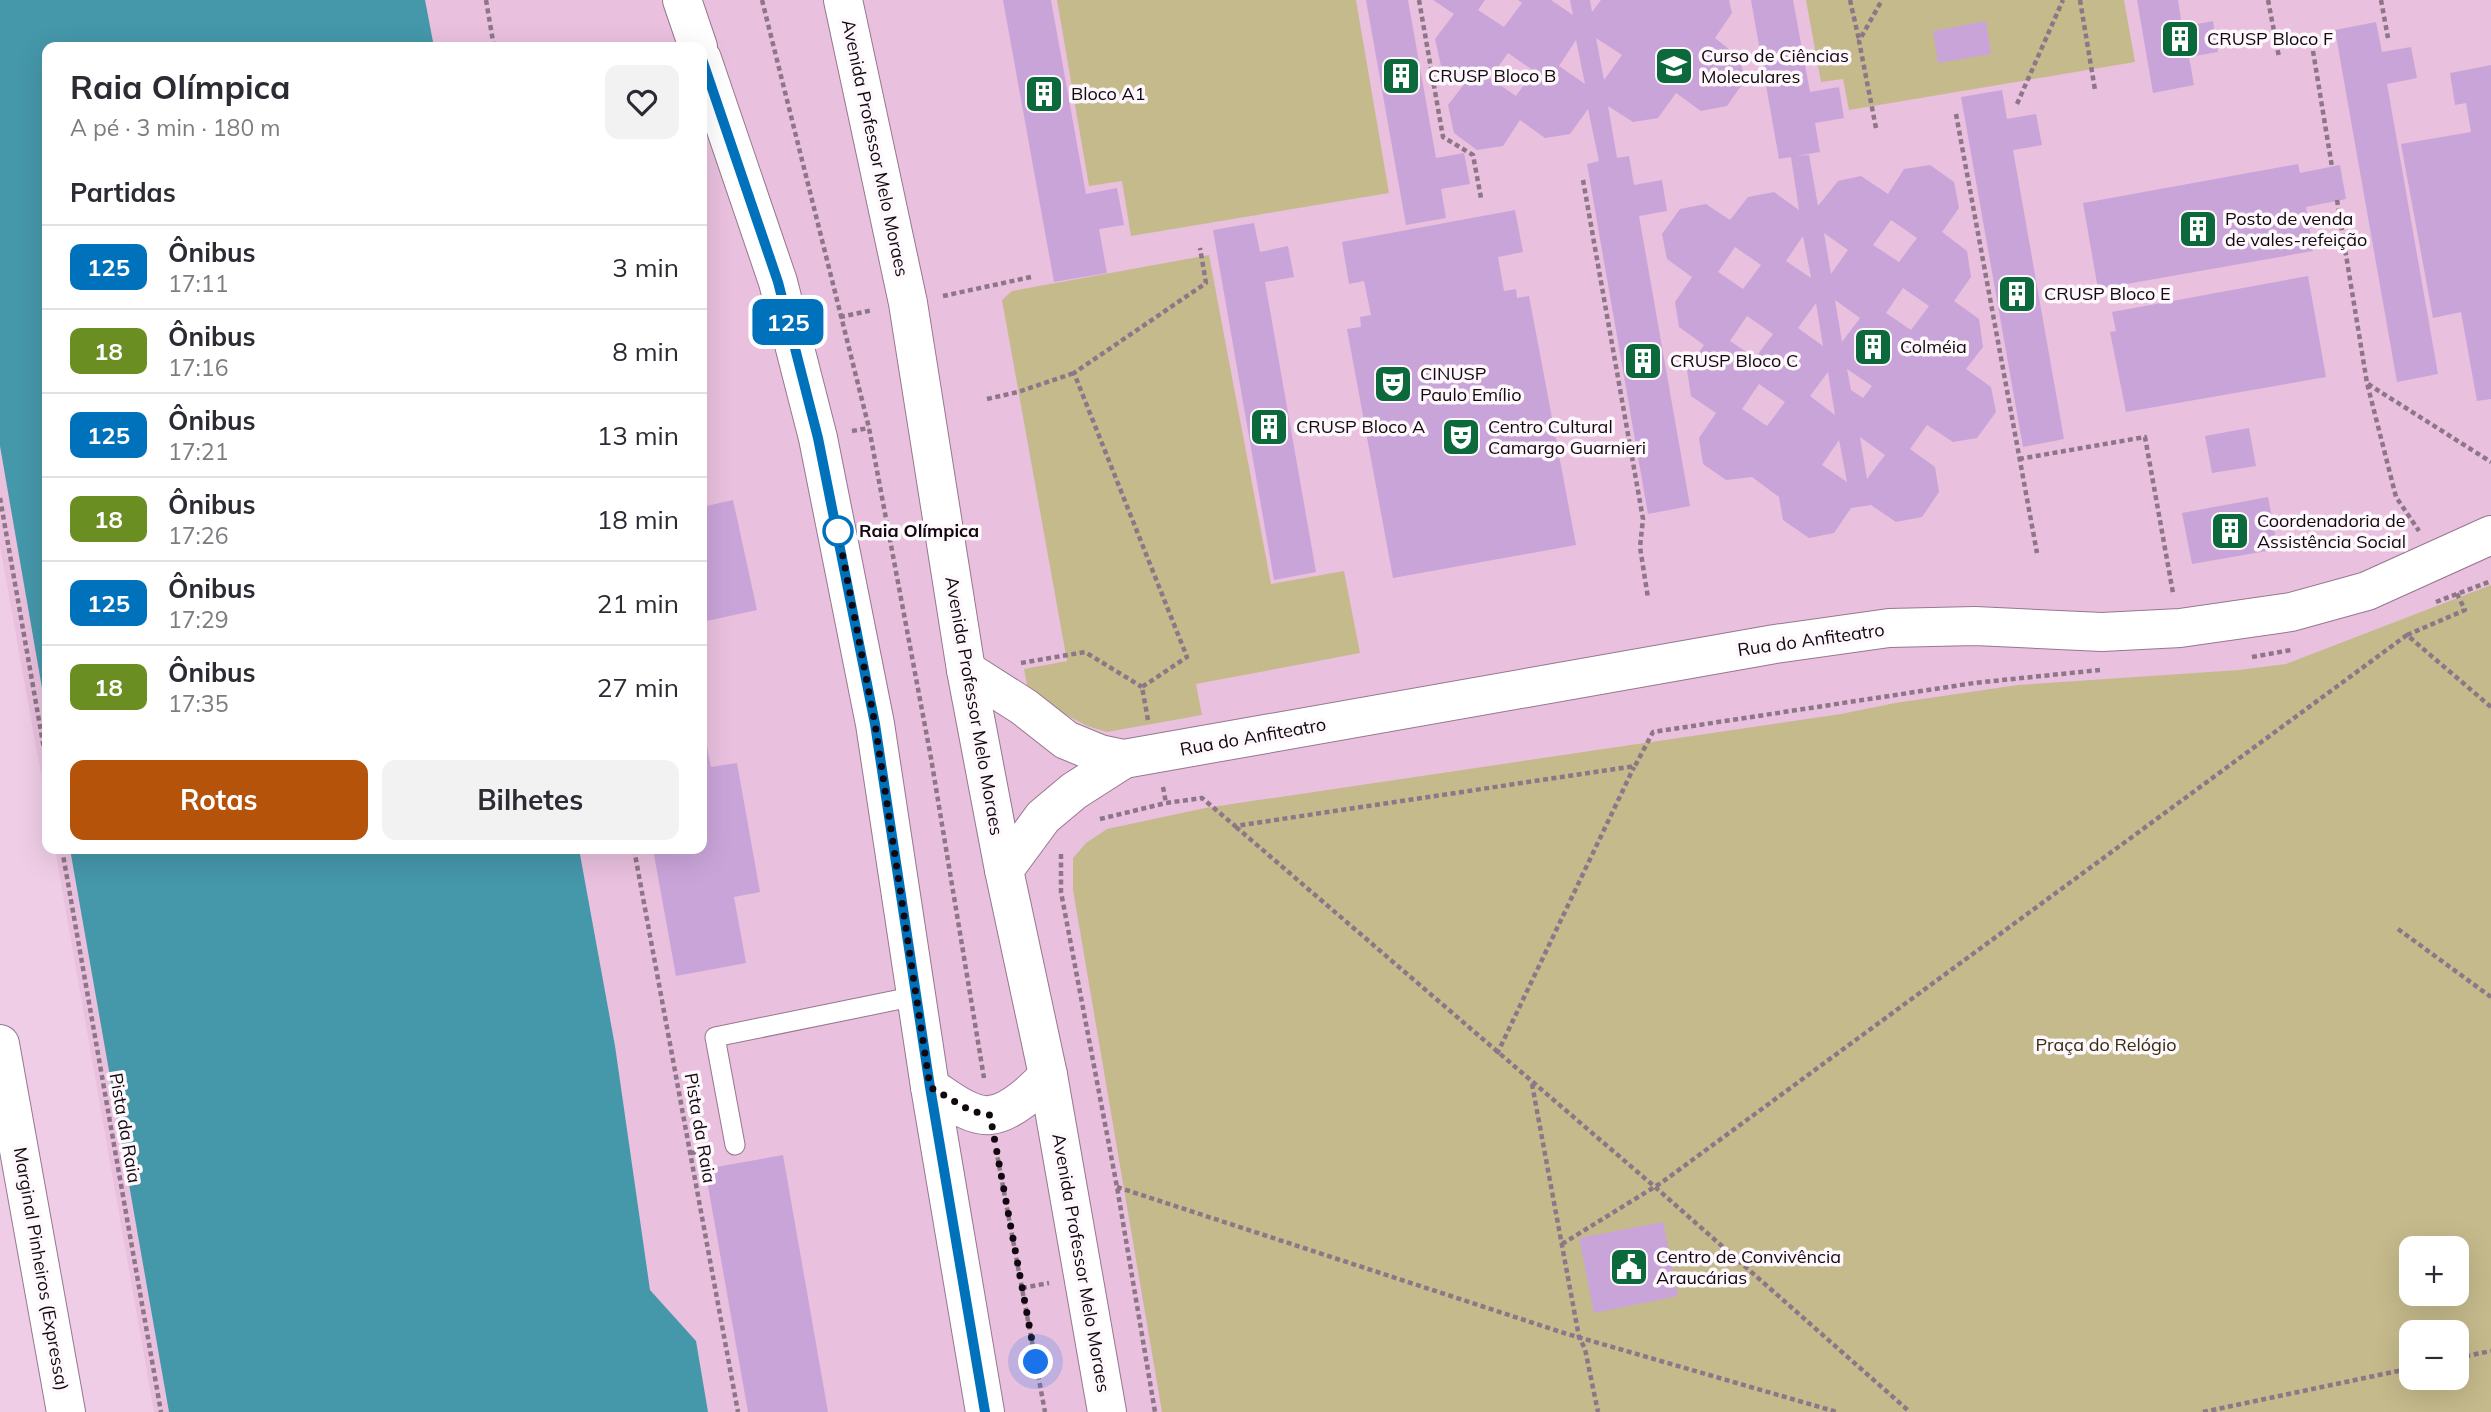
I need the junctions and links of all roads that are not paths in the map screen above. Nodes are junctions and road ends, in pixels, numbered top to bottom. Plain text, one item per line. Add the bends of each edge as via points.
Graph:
1 (682, 0) edge
2 (843, 0) edge
3 (696, 42) edge
4 (707, 74) edge
5 (2491, 535) edge
6 (966, 670) junction
7 (1124, 759) junction
8 (1004, 870) junction
9 (916, 996) junction
10 (0, 1044) edge
11 (1048, 1075) junction
12 (930, 1087) junction
13 (735, 1145) dead end
14 (66, 1412) edge
15 (985, 1412) edge
16 (1107, 1412) edge

1 - 3 main road
2 - 6 main road, Avenida Professor Melo Moraes via 908,303
4 - 9 main road via 778,282 818,438 875,724
5 - 7 main road, Rua do Anfiteatro via 2367,591 2291,612 2180,628 2102,632 1975,626 1889,628
6 - 7 main road, Rua do Anfiteatro via 1066,740
6 - 8 main road, Avenida Professor Melo Moraes
7 - 8 main road, Rua do Anfiteatro via 1043,817
8 - 11 main road, Avenida Professor Melo Moraes
9 - 12 main road
9 - 13 lane via 715,1037
10 - 14 main road, Marginal Pinheiros (Expressa)
11 - 12 main road via 1029,1096 990,1115 971,1111
11 - 16 main road, Avenida Professor Melo Moraes
12 - 15 main road

